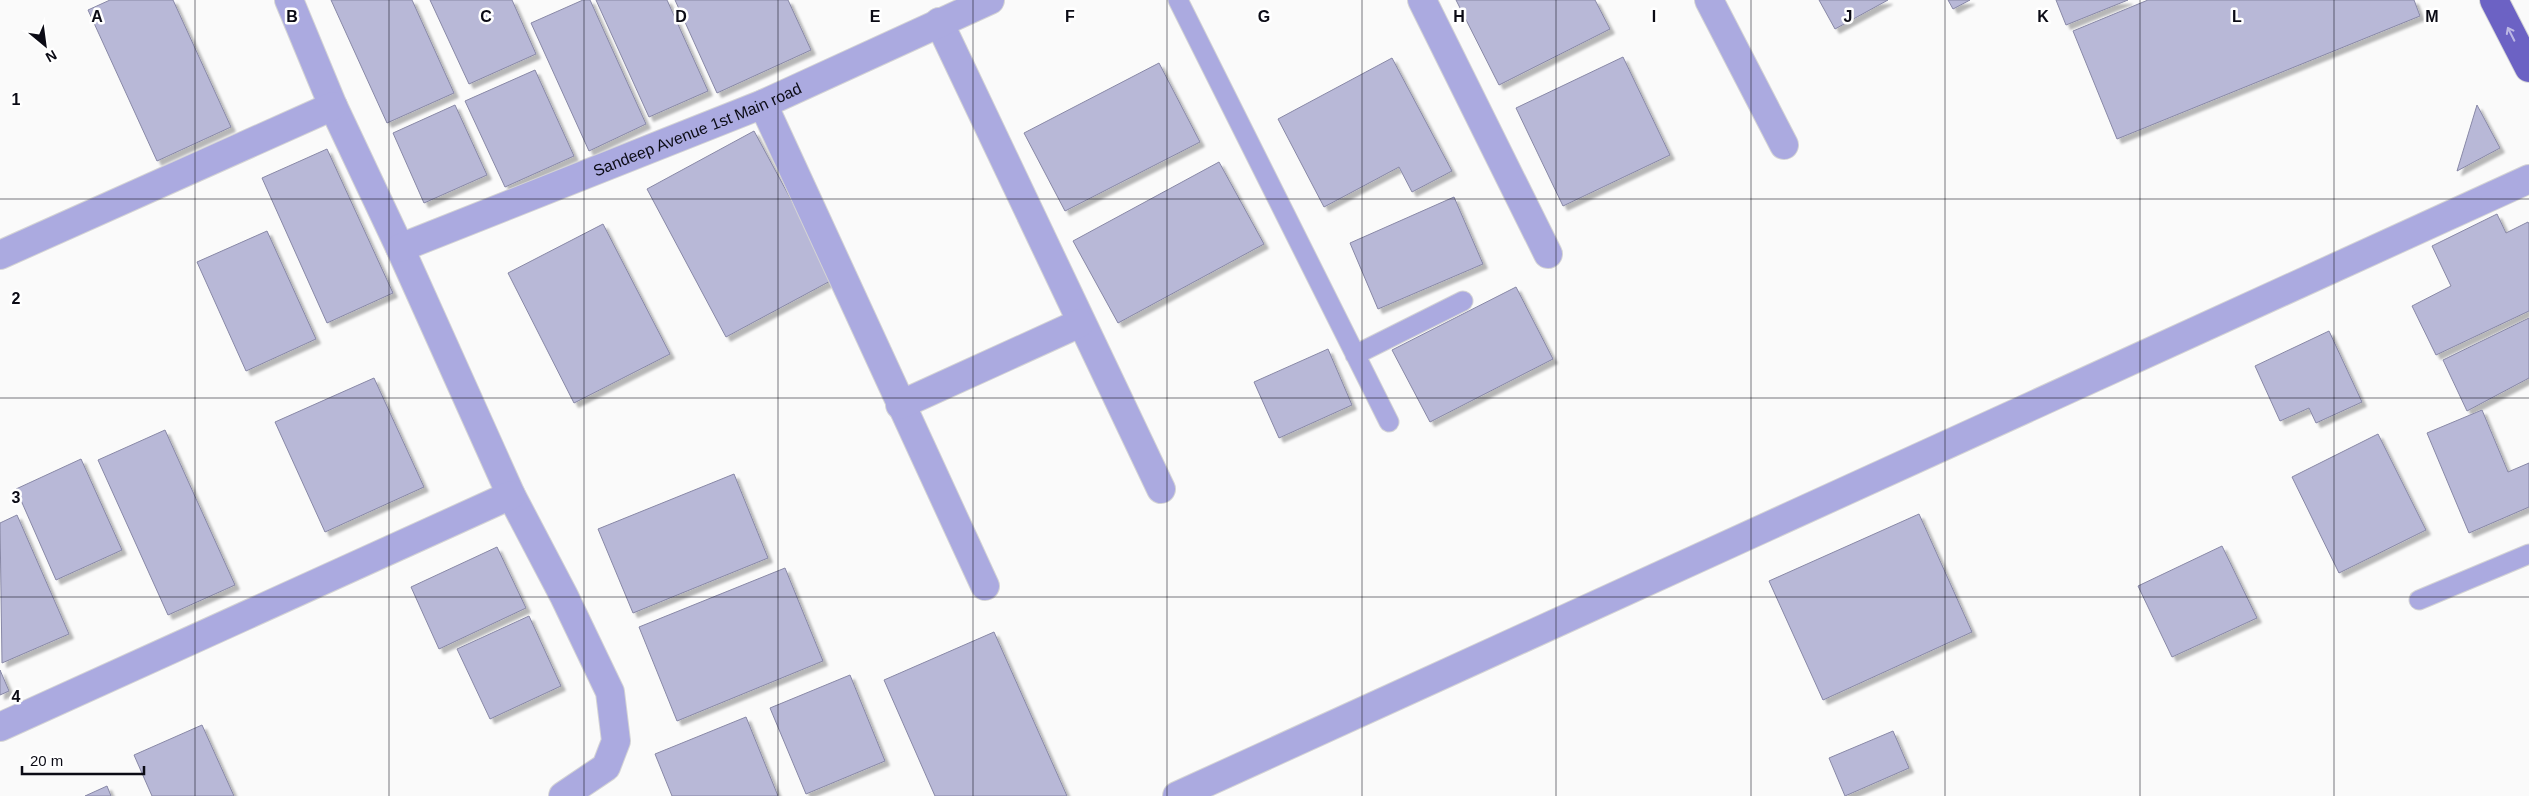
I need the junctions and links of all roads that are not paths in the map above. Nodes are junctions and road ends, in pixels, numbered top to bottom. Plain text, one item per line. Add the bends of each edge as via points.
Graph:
1 (289, 0) edge
2 (990, 0) edge
3 (1178, 0) edge
4 (1422, 0) edge
5 (1709, 0) edge
6 (2494, 0) edge
7 (939, 22) junction
8 (2529, 68) edge
9 (763, 104) junction
10 (332, 106) junction
11 (1784, 144) dead end
12 (2529, 179) edge
13 (400, 248) junction
14 (1548, 254) dead end
15 (0, 255) edge
16 (1463, 301) dead end
17 (1080, 323) junction
18 (1355, 355) junction
19 (900, 405) junction
20 (1389, 422) dead end
21 (1161, 489) dead end
22 (512, 495) junction
23 (2529, 554) edge
24 (985, 586) dead end
25 (2419, 600) dead end
26 (0, 727) edge
27 (563, 796) edge
28 (1177, 796) edge

1 - 10 street
2 - 7 street, Sandeep Avenue 1st Main road
3 - 18 lane
4 - 14 street
5 - 11 street
8 -> 6 main road
7 - 9 street, Sandeep Avenue 1st Main road
7 - 17 street
9 - 13 street, Sandeep Avenue 1st Main road
9 - 19 street
10 - 13 street
10 - 15 street
12 - 28 street
13 - 22 street
16 - 18 lane
17 - 19 street
17 - 21 street
18 - 20 lane
19 - 24 street
22 - 26 street
22 - 27 street via 610,692 616,741 606,767
23 - 25 lane

